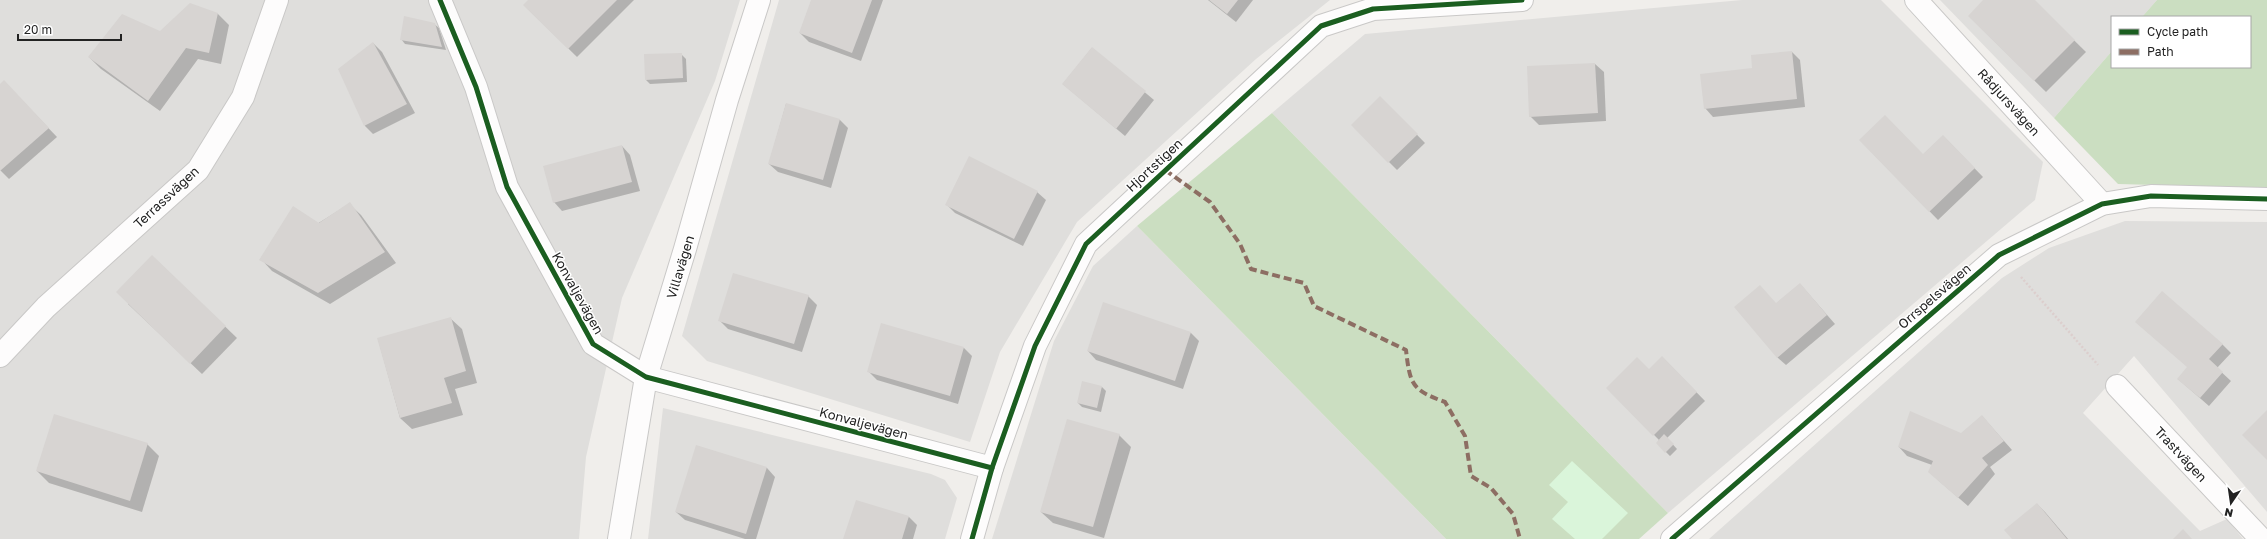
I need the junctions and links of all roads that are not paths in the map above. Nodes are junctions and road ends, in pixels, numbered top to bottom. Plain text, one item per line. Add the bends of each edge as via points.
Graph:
1 (278, 0) edge
2 (440, 0) edge
3 (759, 0) edge
4 (1522, 0) edge
5 (1916, 0) edge
6 (2267, 199) edge
7 (2102, 204) junction
8 (0, 356) edge
9 (646, 376) junction
10 (2117, 386) road end
11 (992, 468) junction
12 (619, 539) edge
13 (972, 539) edge
14 (1672, 539) edge
15 (2261, 539) edge

1 - 8 street, Terrassvägen via 242,97 198,170 46,307
2 - 9 street, Konvaljevägen via 476,87 507,187 593,344
3 - 9 street, Villavägen
4 - 11 street, Hjortstigen via 1373,9 1321,26 1086,244 1034,346
5 - 7 street, Rådjursvägen
6 - 7 street, Orrspelsvägen via 2151,196
7 - 14 street, Orrspelsvägen via 1998,255
9 - 11 street, Konvaljevägen
9 - 12 street, Villavägen
10 - 15 street, Trastvägen
11 - 13 street, Hjortstigen

